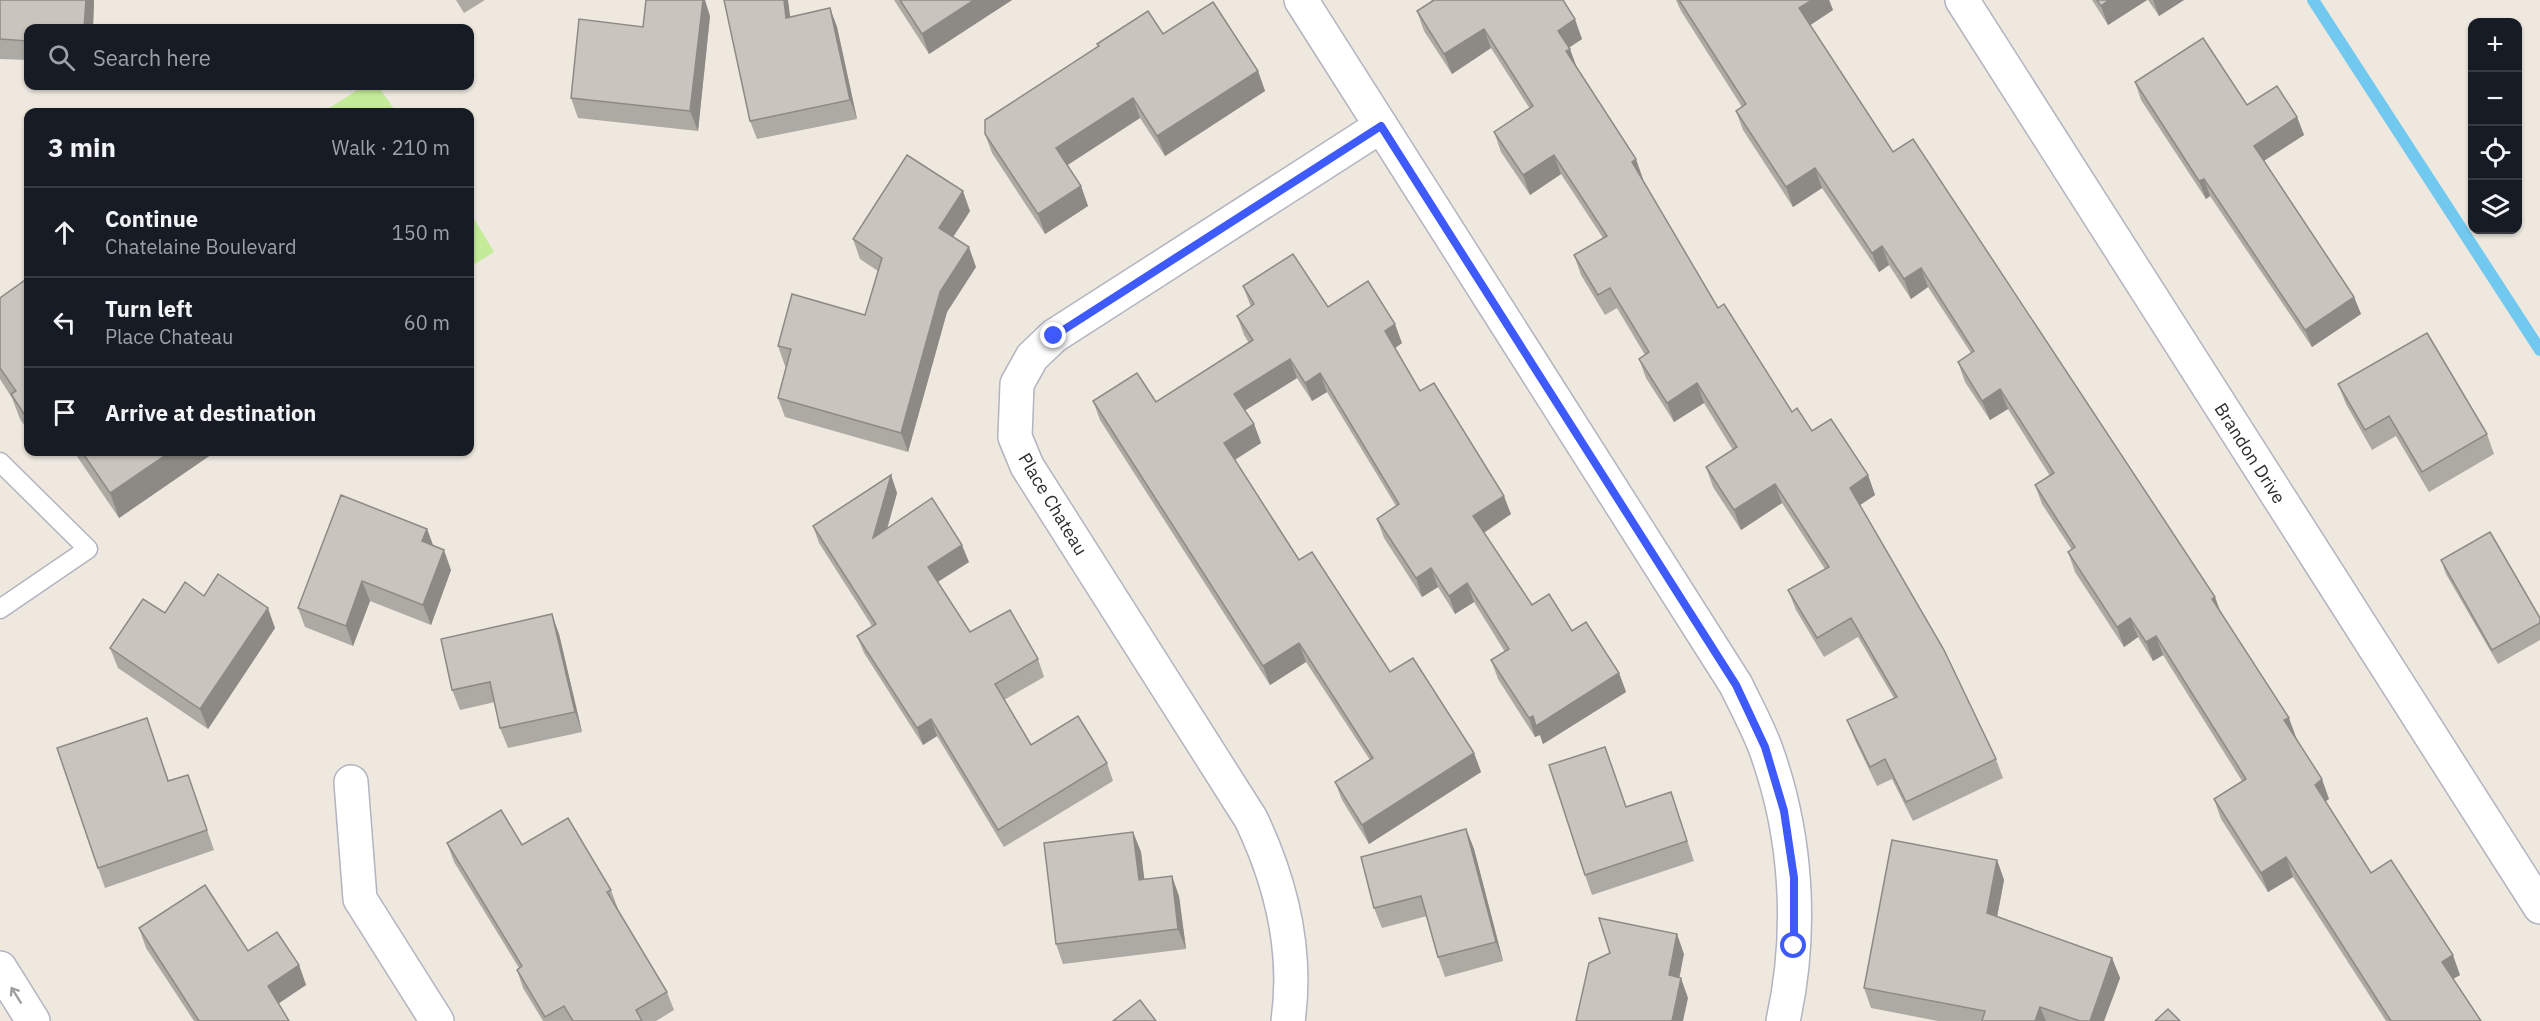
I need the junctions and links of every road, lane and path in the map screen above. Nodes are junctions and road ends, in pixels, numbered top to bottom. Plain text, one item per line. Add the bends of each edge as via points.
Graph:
1 (1301, 0) edge
2 (1962, 0) edge
3 (1381, 126) junction
4 (0, 462) edge
5 (0, 609) edge
6 (351, 782) dead end
7 (2540, 907) edge
8 (0, 968) edge
9 (33, 1021) edge
10 (437, 1021) edge
11 (1288, 1021) edge
12 (1783, 1021) edge

1 - 3 street
2 - 7 street, Brandon Drive
3 - 11 street, Place Chateau via 1054,336 1032,357 1017,384 1015,437 1027,466 1251,819 1266,851 1284,907 1288,935
3 - 12 street via 1736,685 1765,747 1784,811 1794,878 1794,946
4 - 5 lane via 88,549
6 - 10 street via 360,899
9 -> 8 street

